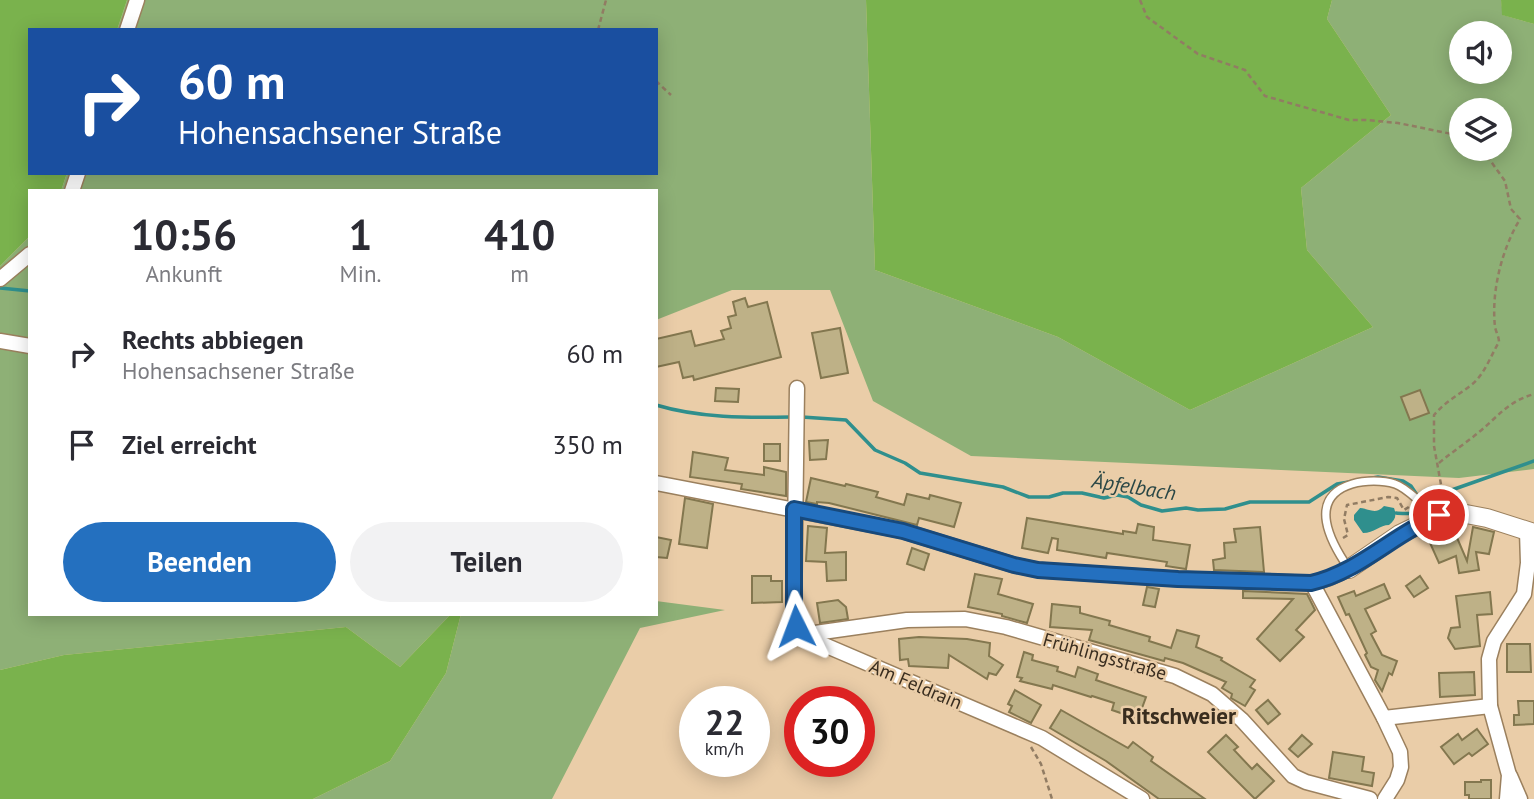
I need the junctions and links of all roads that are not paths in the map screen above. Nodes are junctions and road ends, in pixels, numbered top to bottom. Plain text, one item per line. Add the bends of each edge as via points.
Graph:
1 (137, 0) edge
2 (128, 28) edge
3 (28, 256) edge
4 (0, 279) edge
5 (0, 341) edge
6 (28, 346) edge
7 (797, 388) dead end
8 (658, 483) edge
9 (794, 509) junction
10 (1443, 515) junction
11 (1531, 532) edge
12 (1348, 567) junction
13 (1311, 583) junction
14 (801, 635) junction
15 (1490, 706) junction
16 (1384, 718) junction
17 (1509, 775) junction
18 (1142, 799) edge
19 (1370, 799) edge
20 (1385, 799) edge
21 (1507, 799) edge
22 (1520, 799) edge

1 - 2 street
3 - 4 street
5 - 6 street
7 - 9 street
8 - 9 street
9 - 13 street via 903,531 1038,570
9 - 14 street via 794,612
10 - 11 street via 1487,518
10 - 12 street via 1400,534
10 - 12 lane via 1397,485 1359,482 1341,488 1327,504 1328,531
11 - 15 street via 1524,594 1494,641 1489,659
12 - 13 street
13 - 16 street
14 - 18 street, Am Feldrain via 1042,738
14 - 19 street, Frühlingsstraße via 907,620 965,619 1175,676 1212,694 1293,776
15 - 16 street
15 - 17 street
16 - 20 street via 1400,752 1401,767
17 - 21 street
17 - 22 street

